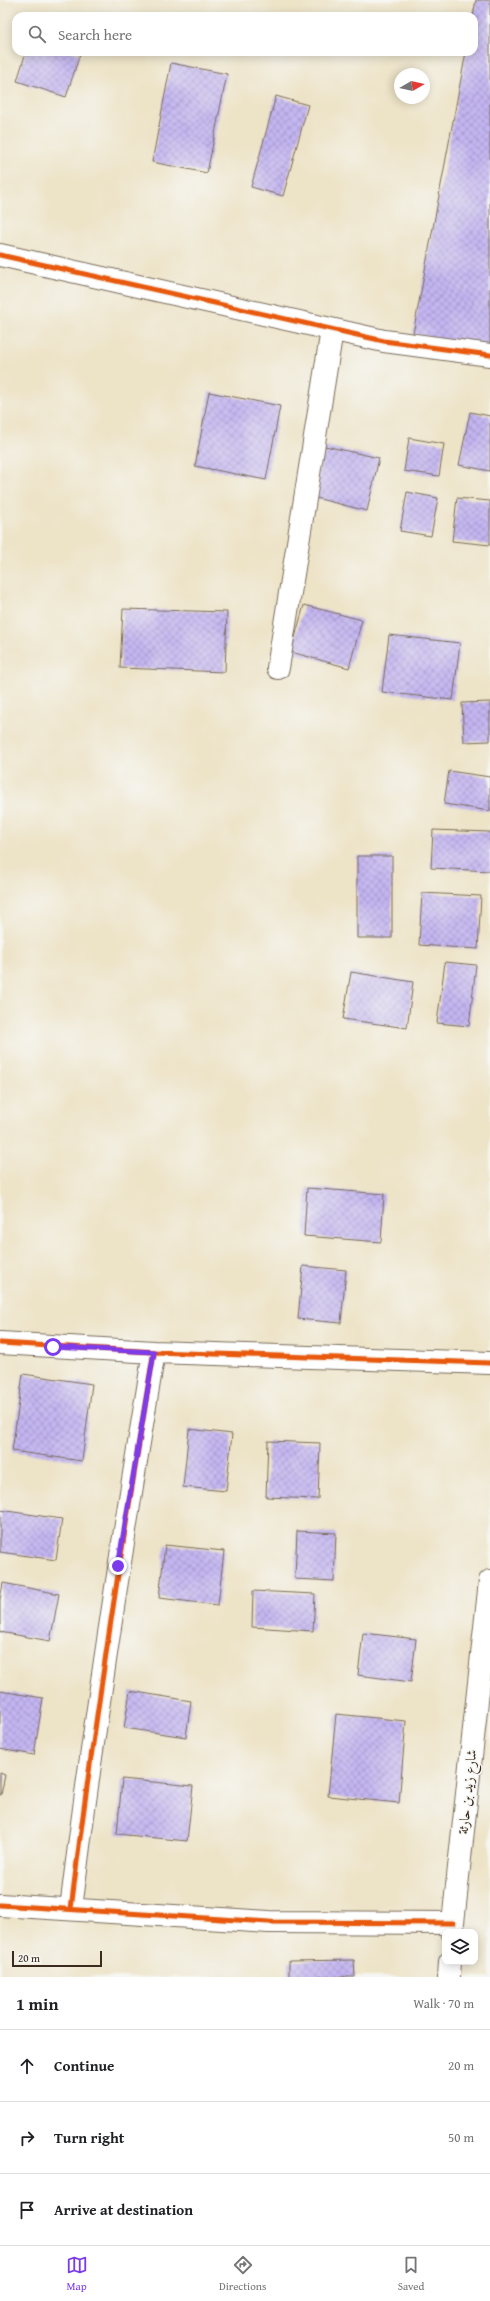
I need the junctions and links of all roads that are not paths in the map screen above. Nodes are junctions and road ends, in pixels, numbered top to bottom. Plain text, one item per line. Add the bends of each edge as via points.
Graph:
1 (0, 255) edge
2 (332, 330) junction
3 (490, 355) edge
4 (278, 668) dead end
5 (0, 1343) edge
6 (154, 1352) junction
7 (490, 1363) edge
8 (490, 1581) edge
9 (489, 1617) edge
10 (0, 1905) edge
11 (71, 1909) junction
12 (452, 1928) edge
13 (450, 1965) edge
14 (449, 1977) edge

1 - 2 street
2 - 3 street via 384,341
2 - 4 street
5 - 6 street
6 - 7 street
6 - 11 street via 97,1706
8 - 9 street, شارع زيد بن حارثة
9 - 12 street, شارع زيد بن حارثة
10 - 11 street
11 - 12 street via 269,1922
13 - 14 street

